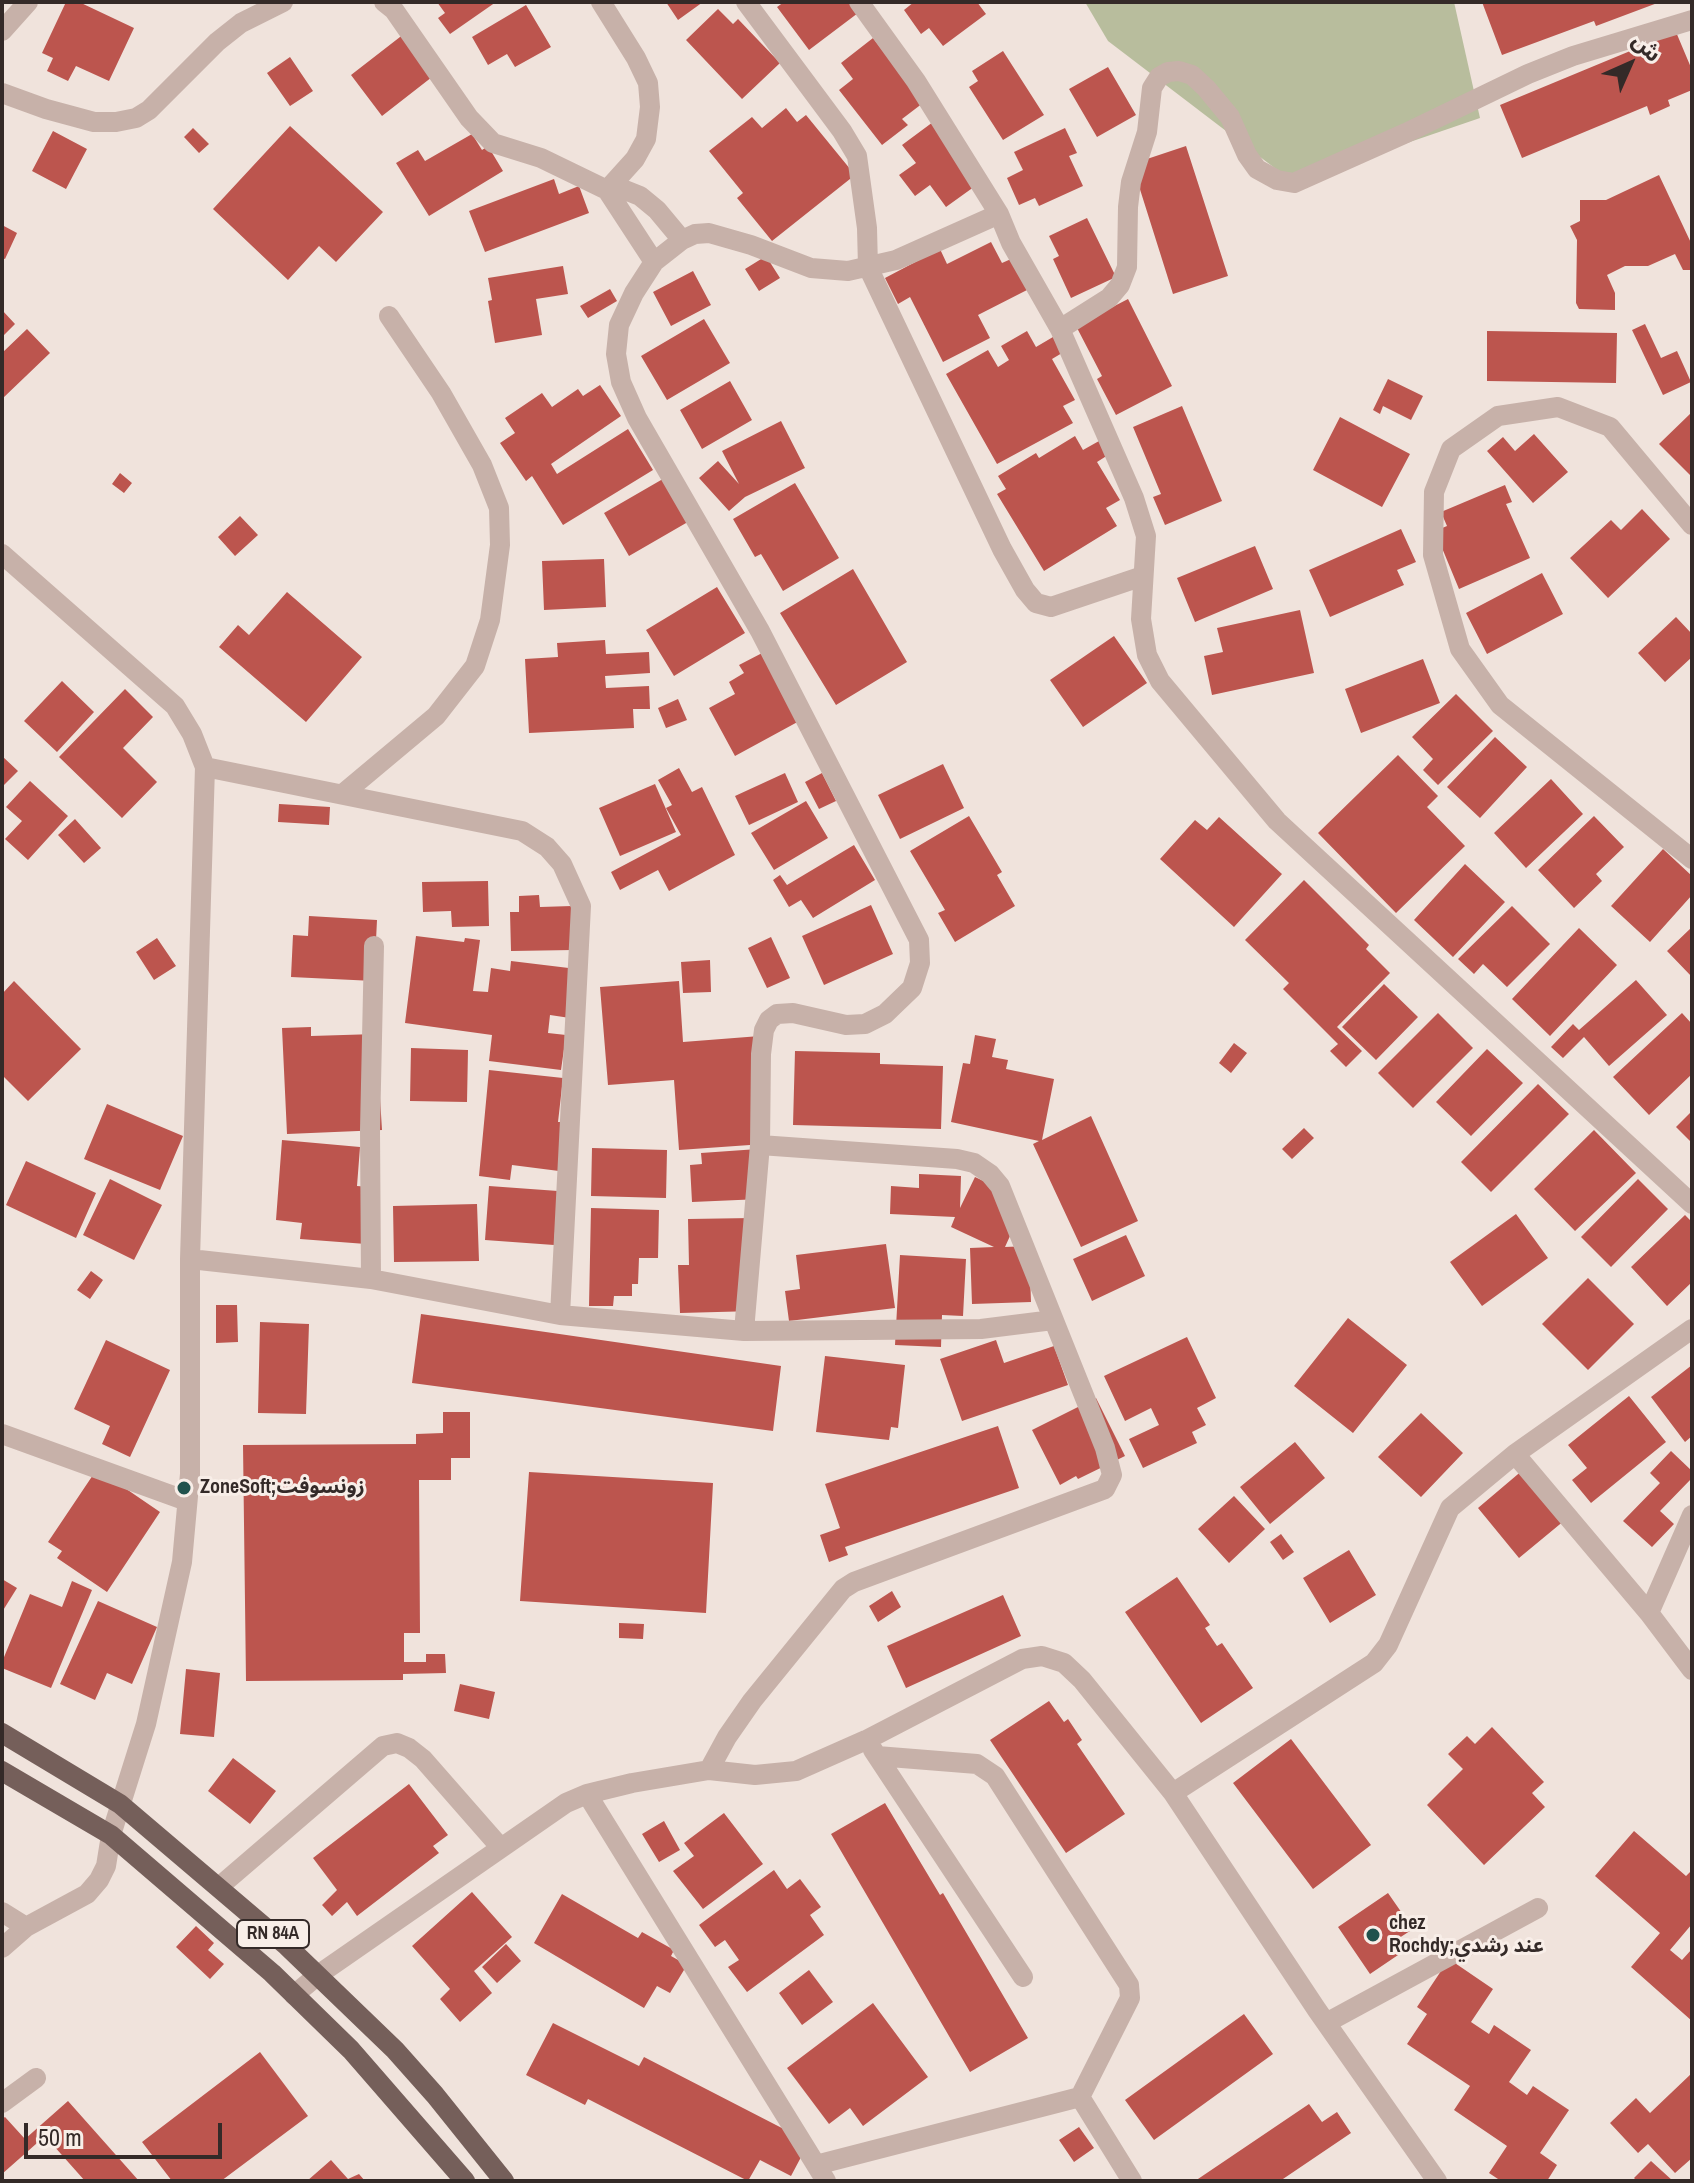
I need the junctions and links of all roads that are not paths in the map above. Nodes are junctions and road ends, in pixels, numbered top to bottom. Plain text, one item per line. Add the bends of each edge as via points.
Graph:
1 (28, 2) edge
2 (283, 2) edge
3 (384, 2) edge
4 (601, 2) edge
5 (746, 2) edge
6 (859, 2) edge
7 (1692, 20) edge
8 (2, 31) edge
9 (2, 93) edge
10 (607, 190) junction
11 (999, 214) junction
12 (682, 240) junction
13 (654, 262) junction
14 (868, 267) junction
15 (389, 316) dead end
16 (1060, 329) junction
17 (1692, 525) edge
18 (2, 554) edge
19 (1143, 576) junction
20 (205, 767) junction
21 (344, 793) junction
22 (1692, 859) edge
23 (374, 946) dead end
24 (760, 1145) junction
25 (1692, 1204) edge
26 (190, 1259) junction
27 (371, 1279) junction
28 (560, 1315) junction
29 (1053, 1320) junction
30 (1692, 1329) edge
31 (744, 1331) junction
32 (2, 1434) edge
33 (1515, 1454) junction
34 (187, 1501) junction
35 (1692, 1515) edge
36 (1649, 1613) junction
37 (1692, 1670) edge
38 (2, 1733) edge
39 (872, 1748) junction
40 (709, 1770) junction
41 (2, 1771) edge
42 (1173, 1793) junction
43 (587, 1794) junction
44 (120, 1804) junction
45 (111, 1835) junction
46 (501, 1848) junction
47 (220, 1886) junction
48 (1538, 1908) dead end
49 (2, 1912) edge
50 (26, 1927) junction
51 (2, 1948) edge
52 (318, 1975) junction
53 (1023, 1977) dead end
54 (294, 1995) junction
55 (1326, 2023) junction
56 (36, 2078) dead end
57 (1080, 2097) junction
58 (2, 2103) edge
59 (821, 2173) edge
60 (465, 2181) edge
61 (504, 2181) edge
62 (1132, 2181) edge
63 (1437, 2181) edge

1 - 8 street
2 - 9 street via 229,33 136,118 94,122
3 - 10 street via 493,143 541,158
4 - 10 street via 648,83 650,107 641,149
5 - 14 street via 857,156
6 - 11 street via 916,81
7 - 16 street via 1528,74 1294,183 1257,169 1230,117 1206,88 1192,75 1168,72 1152,88 1147,132 1131,182 1127,267 1120,285
10 - 12 street via 640,196
10 - 13 street
11 - 14 street via 896,260
11 - 16 street
12 - 13 street
12 - 14 street via 709,233 811,268
13 - 24 street via 619,325 616,354 621,382 760,631 919,940 920,963 912,988 885,1014 865,1024 846,1025 793,1013 769,1020 761,1054
14 - 19 street via 1030,597 1051,607
15 - 21 street via 482,465 499,508 497,578 475,666 436,716
16 - 19 street via 1134,498 1146,536
17 - 22 street via 1610,427 1558,407 1498,416 1451,449 1434,492 1433,555 1460,649 1500,705
18 - 20 street via 175,706
19 - 25 street via 1141,619 1147,655 1160,681 1277,821
20 - 21 street
20 - 26 street
21 - 28 street via 522,831 547,847 573,884 581,906
23 - 27 street
24 - 29 street via 974,1163 1000,1186
24 - 31 street
26 - 27 street
26 - 34 street
27 - 28 street
28 - 31 street
29 - 31 street via 981,1329
29 - 40 street via 1105,1448 1112,1475 1105,1489 843,1589 752,1701
30 - 33 street
32 - 34 street
33 - 36 street
33 - 42 street via 1450,1508 1388,1645 1374,1663
34 - 44 street via 182,1562 146,1724
35 - 36 street
36 - 37 street
38 - 44 main road, RN 84A
39 - 40 street via 796,1771 755,1775
39 - 42 street via 1022,1659 1042,1656 1064,1663 1082,1680
39 - 53 street
39 - 57 street via 977,1764 995,1776 1129,1985 1130,1998
40 - 43 street
41 - 45 main road, RN 84A
42 - 55 street
43 - 46 street
43 - 59 street
44 - 45 street
44 - 47 main road, RN 84A
45 - 50 street via 106,1866 87,1894
45 - 54 main road, RN 84A
46 - 47 street via 423,1759 397,1743 383,1746
46 - 52 street
47 - 52 main road, RN 84A
48 - 55 street
49 - 50 street
50 - 51 street
52 - 54 street
52 - 61 main road, RN 84A via 395,2050
54 - 60 main road, RN 84A via 351,2050
55 - 63 street
56 - 58 street
57 - 59 street
57 - 62 street

